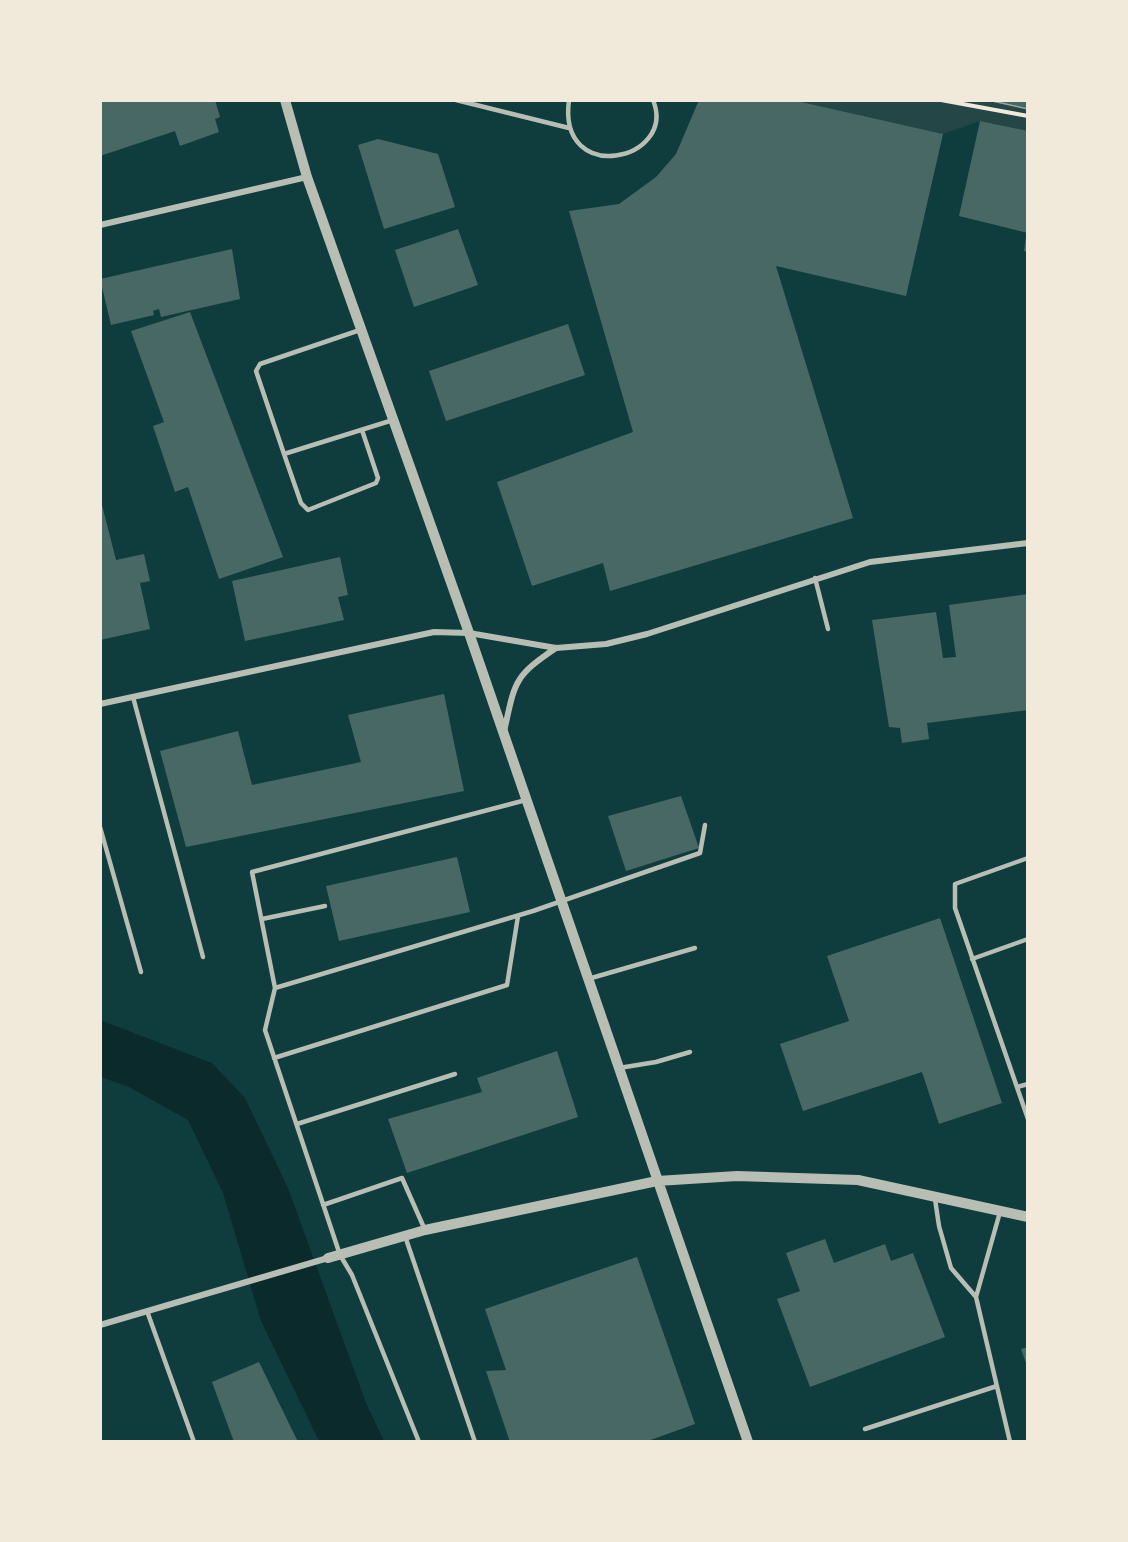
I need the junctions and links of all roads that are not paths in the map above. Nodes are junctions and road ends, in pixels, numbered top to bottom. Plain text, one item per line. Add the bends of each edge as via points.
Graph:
1 (456, 100) edge
2 (569, 100) edge
3 (653, 100) edge
4 (285, 101) edge
5 (569, 128) junction
6 (307, 177) junction
7 (100, 225) edge
8 (361, 329) junction
9 (393, 420) junction
10 (362, 430) junction
11 (284, 454) junction
12 (1028, 543) edge
13 (815, 578) junction
14 (828, 629) dead end
15 (469, 633) junction
16 (556, 648) junction
17 (132, 697) junction
18 (100, 704) edge
19 (504, 735) junction
20 (526, 800) junction
21 (705, 825) dead end
22 (100, 827) edge
23 (1028, 858) edge
24 (560, 901) junction
25 (325, 906) dead end
26 (518, 916) junction
27 (262, 919) junction
28 (1028, 939) edge
29 (694, 948) dead end
30 (203, 957) dead end
31 (972, 959) junction
32 (141, 972) dead end
33 (587, 979) junction
34 (274, 988) junction
35 (690, 1052) dead end
36 (274, 1058) junction
37 (618, 1069) junction
38 (454, 1074) dead end
39 (1028, 1084) edge
40 (1017, 1087) junction
41 (1028, 1119) edge
42 (297, 1124) junction
43 (657, 1181) junction
44 (934, 1198) junction
45 (323, 1204) junction
46 (1000, 1212) junction
47 (1028, 1217) edge
48 (425, 1230) junction
49 (405, 1236) junction
50 (340, 1255) junction
51 (328, 1258) joint
52 (976, 1297) junction
53 (147, 1311) junction
54 (100, 1325) edge
55 (997, 1386) junction
56 (866, 1429) dead end
57 (746, 1441) edge
58 (194, 1442) edge
59 (419, 1442) edge
60 (475, 1442) edge
61 (1011, 1442) edge

1 - 5 lane
2 - 5 lane
3 - 5 lane via 655,120 651,134 628,154 614,158 598,156 586,150
4 - 6 street
6 - 7 street
6 - 8 street
8 - 9 street
8 - 11 lane via 260,364 256,371
9 - 10 lane
9 - 15 street
10 - 11 lane
10 - 11 lane via 378,478 376,483 308,510 301,503
12 - 13 street via 902,556
13 - 14 lane
13 - 16 street via 647,634 606,644
15 - 16 street
15 - 17 street via 434,632
15 - 19 street
16 - 19 street via 530,666 515,684
17 - 18 street
17 - 30 lane
19 - 20 street
20 - 24 street
20 - 27 lane via 252,872
21 - 24 lane via 700,853
22 - 32 lane
23 - 31 lane via 955,884 956,908
24 - 26 lane
24 - 33 street
25 - 27 lane
26 - 34 lane
26 - 36 lane via 507,985
27 - 34 lane
28 - 31 lane
29 - 33 lane
31 - 40 lane
33 - 37 street
34 - 36 lane via 265,1030
35 - 37 lane
36 - 42 lane
37 - 43 street
38 - 42 lane
39 - 40 lane
40 - 41 lane
42 - 45 lane
43 - 44 street via 737,1176 858,1180
43 - 48 street
43 - 57 street
44 - 46 street
44 - 52 lane via 951,1268
45 - 48 lane via 402,1178
45 - 50 lane
46 - 47 street
46 - 52 lane
48 - 49 street
49 - 50 street
49 - 60 lane
50 - 51 street
50 - 59 lane via 352,1275
51 - 53 street
52 - 55 lane
53 - 54 street
53 - 58 lane
55 - 56 lane
55 - 61 lane

